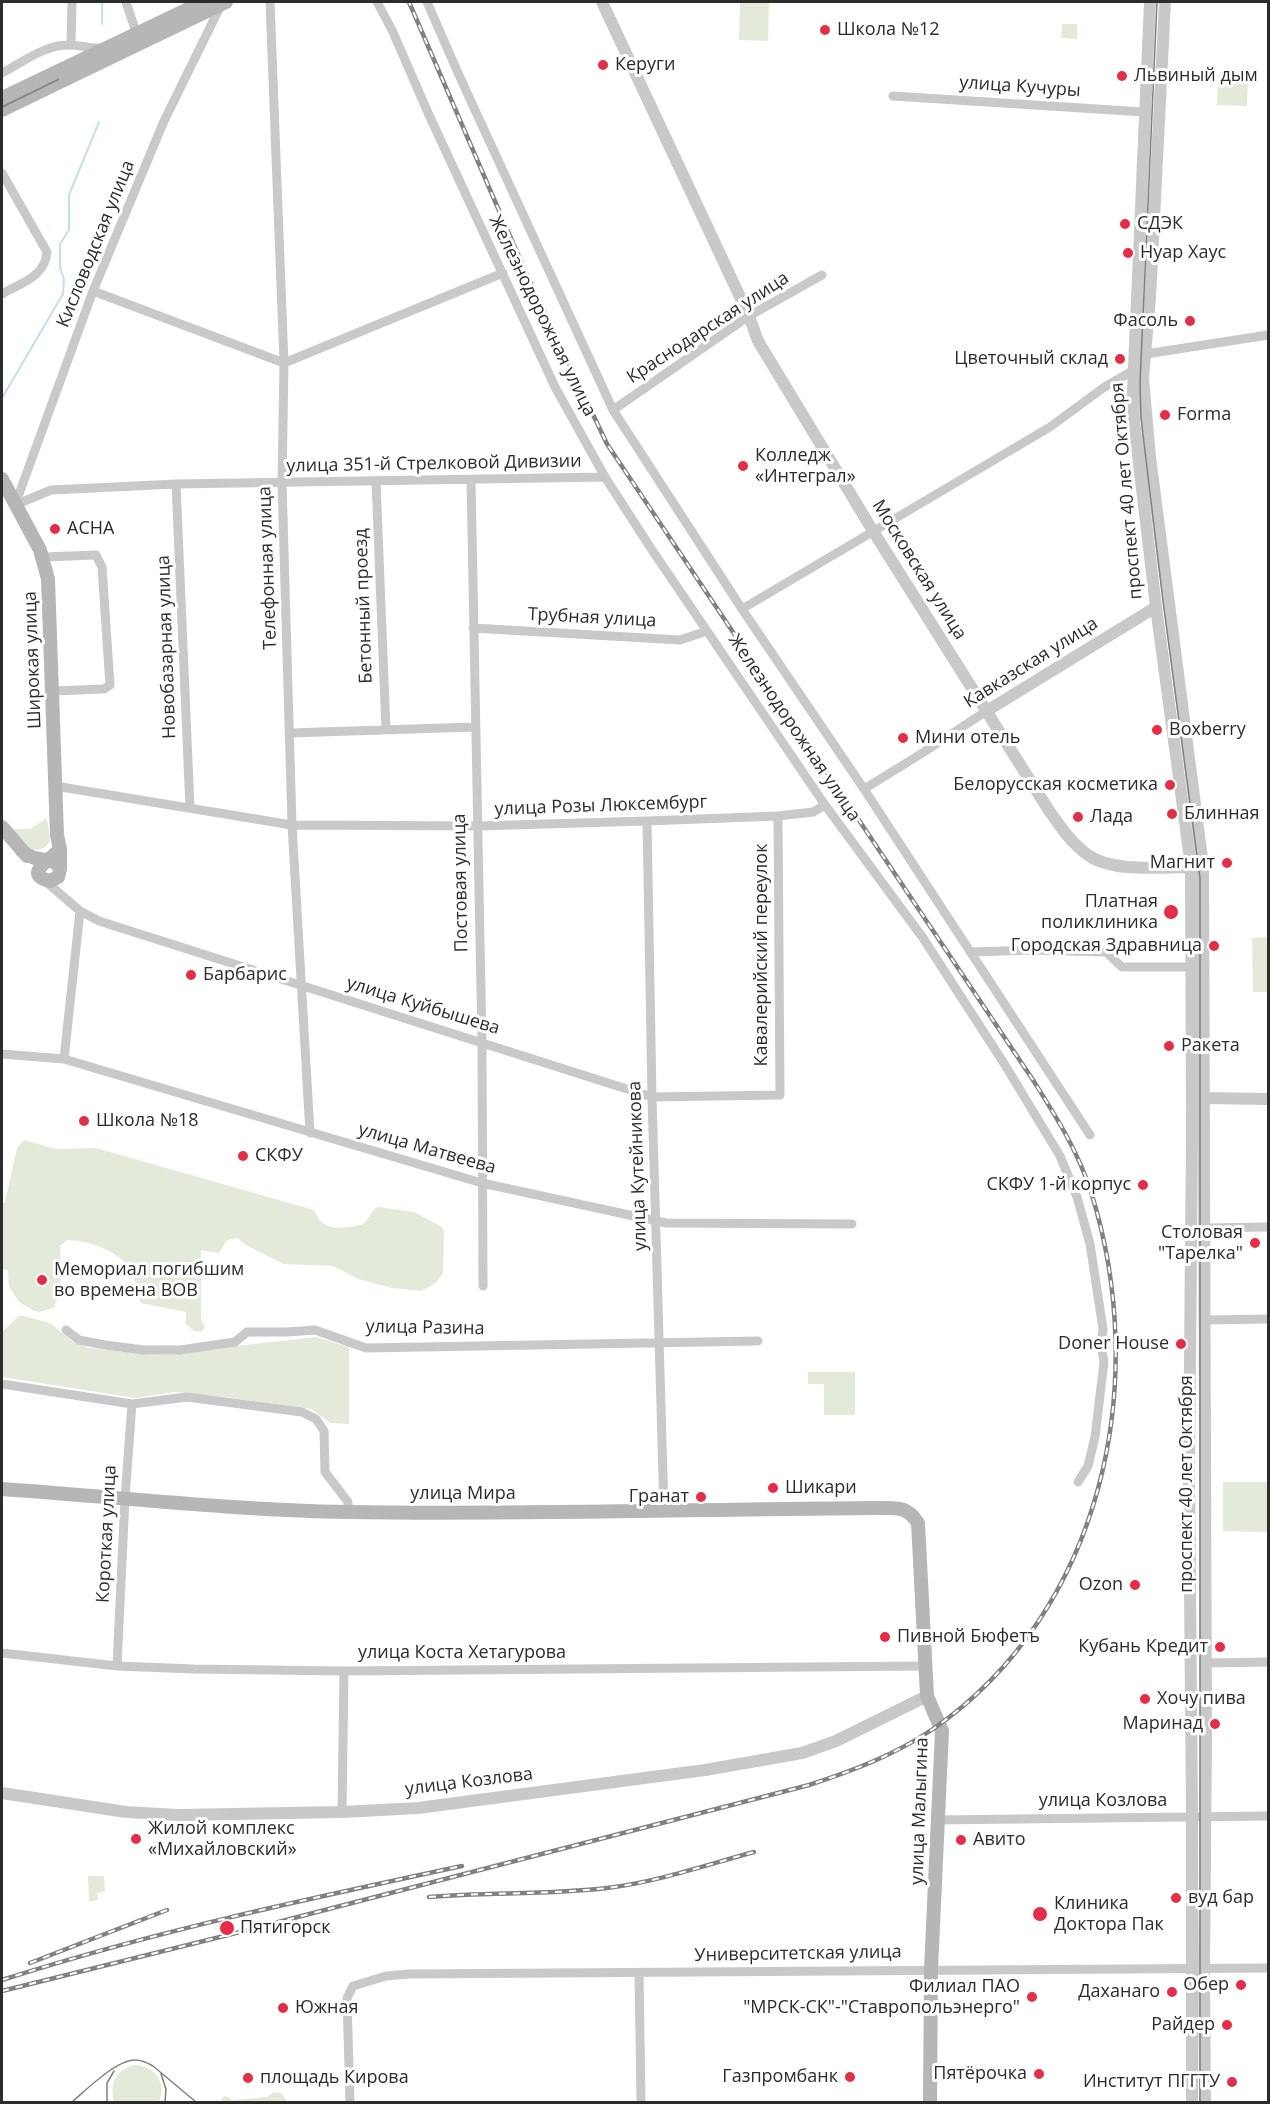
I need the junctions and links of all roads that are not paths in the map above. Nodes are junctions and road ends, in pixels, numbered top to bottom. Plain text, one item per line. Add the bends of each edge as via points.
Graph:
1 (72, 2) edge
2 (126, 2) edge
3 (197, 2) edge
4 (203, 2) edge
5 (225, 2) edge
6 (270, 2) edge
7 (377, 2) edge
8 (427, 2) edge
9 (602, 2) edge
10 (1150, 2) edge
11 (1165, 2) edge
12 (136, 32) junction
13 (71, 45) junction
14 (2, 73) edge
15 (63, 75) junction
16 (893, 96) dead end
17 (2, 98) edge
18 (2, 111) edge
19 (1144, 112) junction
20 (2, 173) edge
21 (503, 273) junction
22 (822, 275) dead end
23 (93, 291) junction
24 (2, 294) edge
25 (749, 316) junction
26 (1269, 335) edge
27 (1146, 354) junction
28 (284, 363) junction
29 (1134, 370) junction
30 (613, 410) junction
31 (605, 477) junction
32 (2, 479) edge
33 (376, 480) junction
34 (471, 480) junction
35 (282, 483) junction
36 (176, 484) junction
37 (15, 505) junction
38 (873, 531) junction
39 (43, 557) junction
40 (1156, 607) junction
41 (742, 609) junction
42 (473, 628) junction
43 (707, 631) junction
44 (53, 691) junction
45 (985, 712) junction
46 (474, 727) junction
47 (386, 730) junction
48 (290, 733) junction
49 (55, 786) junction
50 (864, 789) junction
51 (825, 805) junction
52 (190, 808) junction
53 (778, 816) junction
54 (647, 821) junction
55 (292, 825) junction
56 (477, 826) junction
57 (2, 827) edge
58 (60, 849) junction
59 (21, 851) junction
60 (46, 861) junction
61 (1197, 867) junction
62 (60, 871) junction
63 (41, 877) junction
64 (67, 899) junction
65 (80, 911) junction
66 (971, 952) junction
67 (1192, 967) junction
68 (303, 987) junction
69 (482, 1043) junction
70 (2, 1054) edge
71 (64, 1059) junction
72 (780, 1095) joint
73 (652, 1097) junction
74 (1205, 1098) junction
75 (1269, 1099) edge
76 (310, 1133) junction
77 (1090, 1135) dead end
78 (482, 1183) junction
79 (656, 1220) junction
80 (852, 1224) dead end
81 (1269, 1227) edge
82 (1204, 1228) junction
83 (483, 1286) dead end
84 (1269, 1319) edge
85 (1204, 1320) junction
86 (66, 1330) dead end
87 (758, 1341) dead end
88 (660, 1344) junction
89 (2, 1384) edge
90 (132, 1404) junction
91 (1077, 1482) dead end
92 (2, 1489) edge
93 (125, 1498) junction
94 (664, 1510) junction
95 (348, 1512) junction
96 (918, 1523) joint
97 (2, 1653) edge
98 (1269, 1662) edge
99 (1205, 1663) junction
100 (117, 1666) junction
101 (924, 1666) junction
102 (344, 1671) junction
103 (927, 1696) junction
104 (2, 1792) edge
105 (342, 1812) junction
106 (1269, 1816) edge
107 (1192, 1818) junction
108 (1206, 1818) junction
109 (937, 1820) junction
110 (1269, 1968) edge
111 (931, 1969) junction
112 (1198, 1969) junction
113 (639, 1973) junction
114 (350, 2103) edge
115 (641, 2103) edge
116 (930, 2103) edge
117 (1192, 2103) edge
118 (1205, 2103) edge

1 - 13 street
2 - 12 street
3 - 12 street
4 - 15 main road
5 - 15 main road, bridge
5 - 23 street, Кисловодская улица via 209,26 164,121
6 - 28 street, Телефонная улица
7 - 21 street, Железнодорожная улица
8 - 30 street, Железнодорожная улица
9 - 25 street, Московская улица
10 - 19 street, проспект 40 лет Октября
11 - 27 street, проспект 40 лет Октября
12 - 13 street via 101,48
13 - 14 street via 47,49
15 - 17 main road
15 - 18 main road
16 - 19 street, улица Кучуры
19 - 29 street, проспект 40 лет Октября
20 - 24 street via 46,252 46,263 36,276
21 - 28 street
21 - 31 street, Железнодорожная улица via 555,387
22 - 25 street, Краснодарская улица
23 - 28 street
23 - 37 street, Кисловодская улица
25 - 30 street, Краснодарская улица
25 - 38 street, Московская улица via 758,341
26 - 27 street
27 - 29 street
27 - 61 street, проспект 40 лет Октября via 1145,415
28 - 35 street, Телефонная улица
29 - 38 street via 1050,427
29 - 40 street, проспект 40 лет Октября via 1134,421
30 - 41 street, Железнодорожная улица
31 - 34 street, улица 351-й Стрелковой Дивизии
31 - 43 street, Железнодорожная улица
32 - 37 main road, Широкая улица
33 - 34 street, улица 351-й Стрелковой Дивизии
33 - 35 street, улица 351-й Стрелковой Дивизии
33 - 47 street, Бетонный проезд
34 - 42 street, Постовая улица
35 - 36 street, улица 351-й Стрелковой Дивизии
35 - 48 street, Телефонная улица
36 - 37 street, улица 351-й Стрелковой Дивизии via 51,490
36 - 52 street, Новобазарная улица
37 - 39 main road, Широкая улица
38 - 41 street
38 - 45 street, Московская улица
39 - 44 main road, Широкая улица via 48,579
39 - 44 street via 96,555 102,567 104,590 110,685 105,689
40 - 45 street, Кавказская улица
40 - 61 street, проспект 40 лет Октября
41 - 50 street, Железнодорожная улица
42 - 43 street, Трубная улица via 680,640
42 - 46 street, Постовая улица
43 - 51 street, Железнодорожная улица
44 - 49 main road, Широкая улица
45 - 50 street, Кавказская улица
45 - 61 street, Московская улица via 1068,838 1090,857 1117,866
46 - 47 street
46 - 56 street, Постовая улица
47 - 48 street
48 - 55 street, Телефонная улица
49 - 52 street, улица Розы Люксембург
49 - 58 main road, Широкая улица
50 - 66 street, Железнодорожная улица
51 - 53 street, улица Розы Люксембург via 813,812
51 - 91 street, Железнодорожная улица via 923,938 1060,1156 1077,1197 1098,1289 1104,1362 1095,1437 1088,1466
52 - 55 street, улица Розы Люксембург
53 - 54 street, улица Розы Люксембург
53 - 72 street, Кавалерийский переулок
54 - 56 street, улица Розы Люксембург
54 - 73 street, улица Кутейникова
55 - 56 street, улица Розы Люксембург
55 - 68 street, Телефонная улица
56 - 69 street, Постовая улица
57 - 59 main road, улица Куйбышева
58 - 60 main road
58 - 62 main road, Широкая улица
59 - 60 main road, улица Куйбышева
59 - 63 main road, улица Куйбышева
60 - 62 main road, улица Куйбышева via 55,862
60 - 63 main road via 40,866
61 - 67 street, проспект 40 лет Октября
61 - 74 street, проспект 40 лет Октября
62 - 63 main road via 50,881
62 - 64 street
63 - 64 street, улица Куйбышева
64 - 65 street, улица Куйбышева
65 - 68 street, улица Куйбышева via 117,928
65 - 71 street
66 - 67 street via 1106,952 1122,967
66 - 77 street, Железнодорожная улица
67 - 107 street, проспект 40 лет Октября
68 - 69 street, улица Куйбышева
68 - 76 street, Телефонная улица
69 - 73 street, улица Куйбышева
69 - 78 street, Постовая улица
70 - 71 street, улица Матвеева
71 - 76 street, улица Матвеева
72 - 73 street, улица Куйбышева
73 - 79 street, улица Кутейникова
74 - 75 street
74 - 82 street, проспект 40 лет Октября
76 - 78 street, улица Матвеева
78 - 79 street, улица Матвеева
78 - 83 street, Постовая улица
79 - 80 street, улица Матвеева
79 - 88 street, улица Кутейникова
81 - 82 street
82 - 85 street, проспект 40 лет Октября
84 - 85 street
85 - 99 street, проспект 40 лет Октября
86 - 88 street, улица Разина via 79,1340 144,1350 180,1350 235,1342 247,1332 315,1330 366,1348
87 - 88 street, улица Разина
88 - 94 street, улица Кутейникова
89 - 90 street
90 - 93 street, Короткая улица
90 - 95 street via 187,1397 302,1412 316,1419 324,1431 326,1472 348,1502
92 - 93 main road, улица Мира
93 - 95 main road, улица Мира
93 - 100 street, Короткая улица
94 - 95 main road, улица Мира
94 - 96 main road, улица Мира via 900,1508 912,1513
96 - 101 main road, улица Малыгина
97 - 100 street, улица Коста Хетагурова
98 - 99 street
99 - 108 street, проспект 40 лет Октября
100 - 102 street, улица Коста Хетагурова
101 - 102 street, улица Коста Хетагурова
101 - 103 main road, улица Малыгина
102 - 105 street
103 - 105 street, улица Козлова via 836,1741 759,1762 418,1808
103 - 109 main road, улица Малыгина via 942,1731
104 - 105 street, улица Козлова via 126,1812
106 - 108 street, улица Козлова
107 - 108 street, улица Козлова
107 - 109 street, улица Козлова
107 - 112 street, проспект 40 лет Октября
108 - 112 street, проспект 40 лет Октября
109 - 111 main road, улица Малыгина
110 - 112 street, Университетская улица
111 - 112 street, Университетская улица
111 - 113 street, Университетская улица
111 - 116 main road, улица Малыгина
112 - 117 street, проспект 40 лет Октября
112 - 118 street, проспект 40 лет Октября
113 - 114 street, Университетская улица via 409,1974 361,1982 349,1992 347,2008
113 - 115 street

